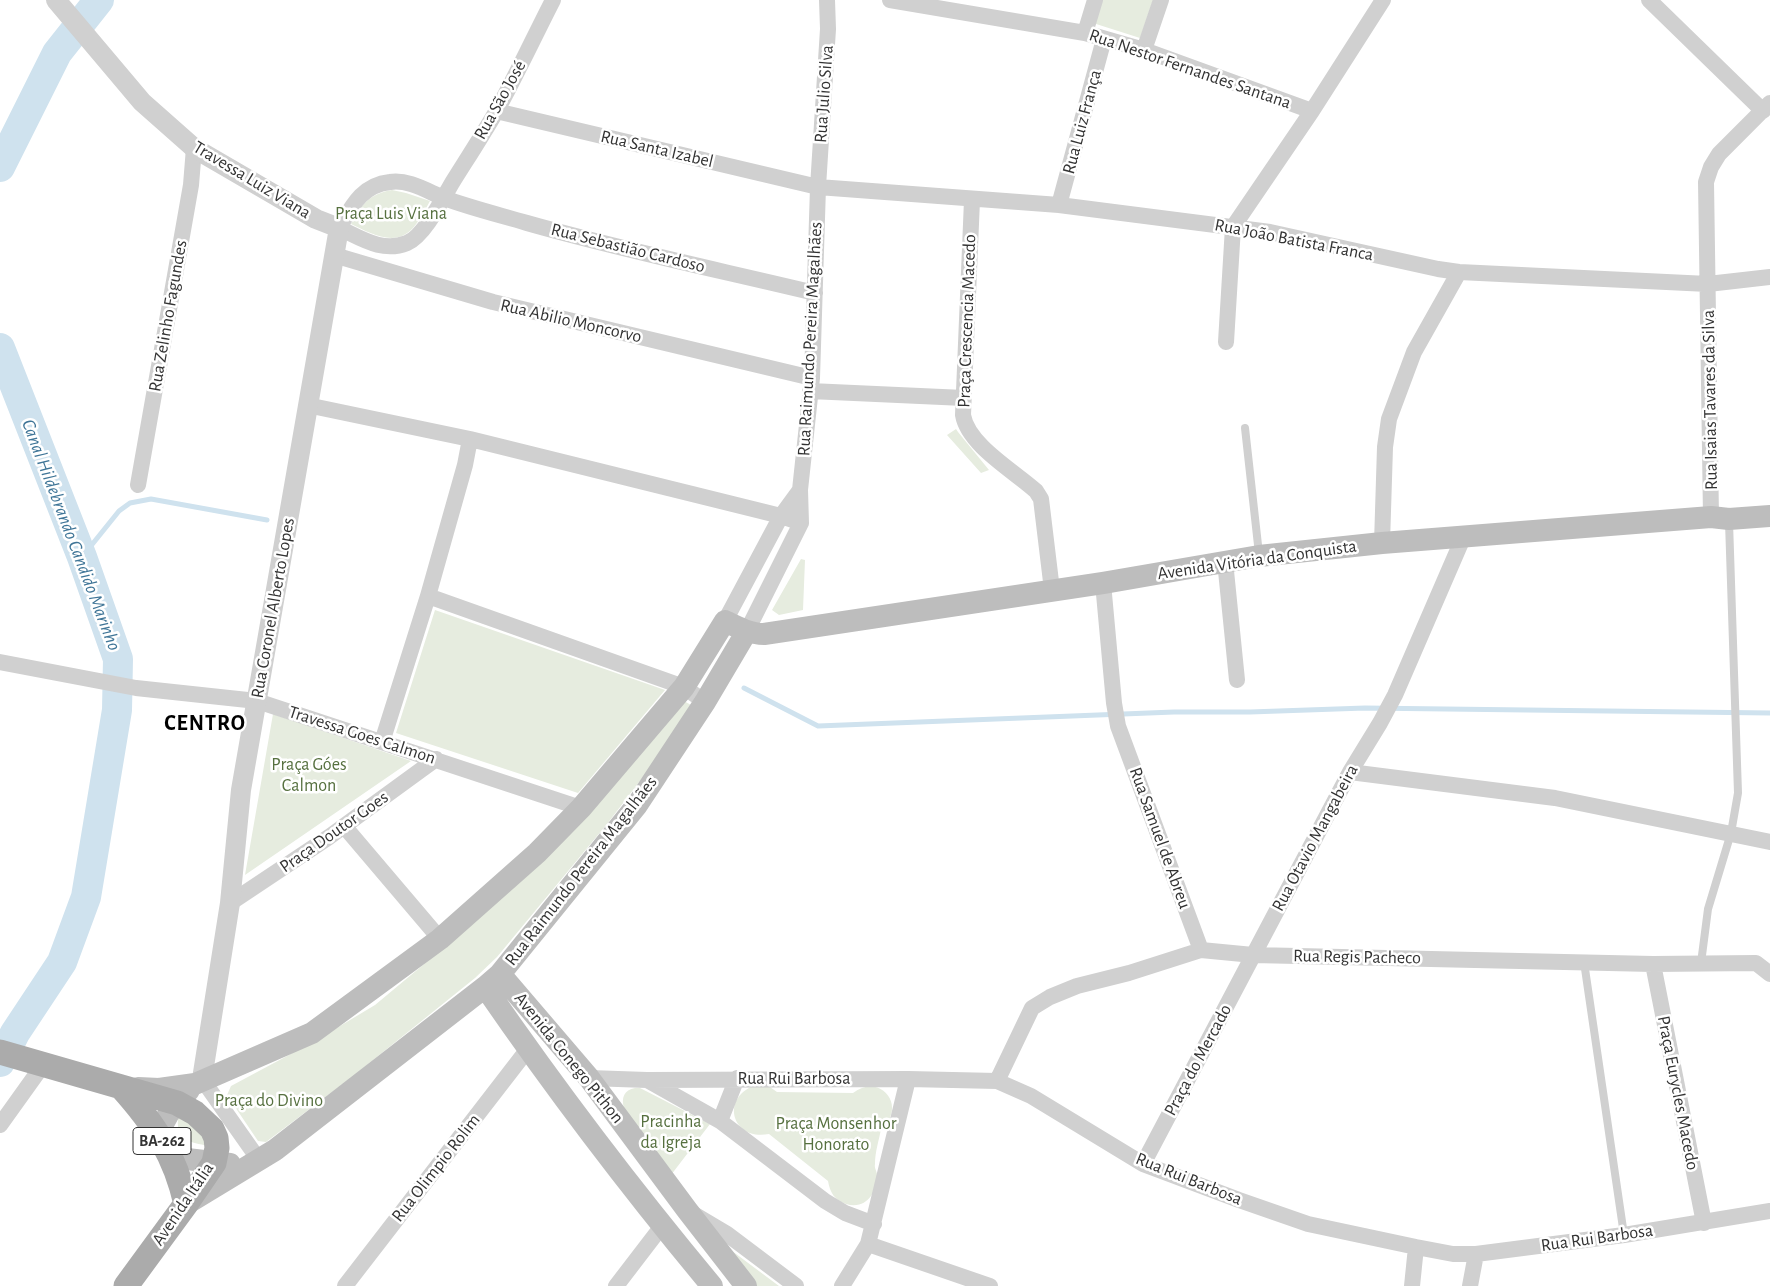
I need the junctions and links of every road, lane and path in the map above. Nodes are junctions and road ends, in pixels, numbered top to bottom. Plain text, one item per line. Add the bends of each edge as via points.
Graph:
1 (553, 0) edge
2 (827, 0) edge
3 (890, 0) edge
4 (1095, 0) edge
5 (1161, 0) edge
6 (1383, 0) edge
7 (1649, 0) edge
8 (62, 8) edge
9 (1085, 33) junction
10 (1104, 38) junction
11 (1144, 50) junction
12 (1766, 107) edge
13 (496, 110) junction
14 (1312, 111) junction
15 (194, 148) junction
16 (818, 187) junction
17 (443, 198) junction
18 (972, 200) junction
19 (1059, 205) junction
20 (1233, 227) junction
21 (339, 228) junction
22 (334, 256) junction
23 (1459, 272) junction
24 (1770, 277) edge
25 (1708, 284) junction
26 (815, 293) junction
27 (1226, 342) dead end
28 (811, 385) junction
29 (964, 398) junction
30 (307, 405) junction
31 (1244, 428) dead end
32 (470, 439) junction
33 (138, 485) dead end
34 (800, 490) junction
35 (781, 516) junction
36 (1770, 516) edge
37 (1720, 518) junction
38 (801, 523) junction
39 (1463, 538) junction
40 (1382, 543) junction
41 (1259, 556) junction
42 (1225, 561) junction
43 (1103, 583) junction
44 (1052, 590) junction
45 (428, 596) junction
46 (724, 621) junction
47 (747, 631) junction
48 (3, 660) edge
49 (1237, 680) dead end
50 (684, 687) junction
51 (257, 701) junction
52 (705, 702) junction
53 (382, 742) junction
54 (436, 760) junction
55 (1350, 772) junction
56 (582, 808) junction
57 (344, 826) junction
58 (1731, 833) junction
59 (1770, 842) edge
60 (230, 902) junction
61 (440, 939) junction
62 (1201, 950) junction
63 (1253, 956) junction
64 (1584, 962) junction
65 (1763, 962) edge
66 (1701, 963) junction
67 (1653, 964) junction
68 (1770, 974) edge
69 (493, 981) junction
70 (528, 1049) junction
71 (22, 1058) edge
72 (589, 1078) junction
73 (737, 1078) junction
74 (908, 1079) junction
75 (647, 1080) junction
76 (198, 1081) junction
77 (997, 1081) junction
78 (121, 1087) junction
79 (168, 1096) junction
80 (720, 1120) junction
81 (0, 1125) edge
82 (158, 1133) junction
83 (170, 1155) junction
84 (214, 1163) junction
85 (255, 1163) junction
86 (1143, 1164) junction
87 (186, 1204) junction
88 (687, 1210) junction
89 (1770, 1211) edge
90 (1704, 1223) junction
91 (874, 1224) junction
92 (662, 1226) junction
93 (1624, 1235) junction
94 (868, 1244) junction
95 (1416, 1248) junction
96 (1476, 1254) junction
97 (126, 1286) edge
98 (345, 1286) edge
99 (616, 1286) edge
100 (712, 1286) edge
101 (746, 1286) edge
102 (796, 1286) edge
103 (842, 1286) edge
104 (990, 1286) edge
105 (1412, 1286) edge
106 (1470, 1286) edge

1 - 13 street, Rua São José
2 - 16 street, Rua Julio Silva
3 - 9 street, Rua Nestor Fernandes Santana
4 - 9 street
5 - 11 street
6 - 14 street
7 - 12 street
8 - 15 street, Travessa Luiz Viana via 142,102
9 - 10 street, Rua Nestor Fernandes Santana
10 - 11 street, Rua Nestor Fernandes Santana
10 - 19 street, Rua Luiz França
11 - 14 street, Rua Nestor Fernandes Santana
12 - 25 street, Rua Isaias Tavares da Silva via 1718,154 1706,182
13 - 16 street, Rua Santa Izabel
13 - 17 street, Rua São José
14 - 20 street
15 - 21 street, Travessa Luiz Viana
15 - 33 street, Rua Zelinho Fagundes via 191,185
16 - 18 street, Rua João Batista Franca
16 - 26 street, Rua Raimundo Pereira Magalhães
17 - 21 street via 408,184 392,181 377,184 353,203
17 - 21 street, Rua São José via 419,234 397,246 371,243
17 - 26 street, Rua Sebastião Cardoso via 528,223
18 - 19 street, Rua João Batista Franca
18 - 29 street, Praça Crescencia Macedo
19 - 20 street, Rua João Batista Franca
20 - 23 street, Rua João Batista Franca
20 - 27 street
21 - 22 street, Rua Coronel Alberto Lopes
22 - 28 street, Rua Abilio Moncorvo via 492,302
22 - 30 street, Rua Coronel Alberto Lopes
23 - 25 street, Rua João Batista Franca
23 - 40 street via 1414,352 1389,419
24 - 25 street, Rua João Batista Franca
25 - 37 street, Rua Isaias Tavares da Silva
26 - 28 street, Rua Raimundo Pereira Magalhães
28 - 29 street, Rua Abilio Moncorvo
28 - 34 street, Rua Raimundo Pereira Magalhães
29 - 44 street, Praça Crescencia Macedo via 963,415 971,434 1036,491 1041,500
30 - 32 street
30 - 51 street, Rua Coronel Alberto Lopes
31 - 41 lane
32 - 35 street
32 - 45 street
34 - 35 street, Rua Raimundo Pereira Magalhães
34 - 38 street, Rua Raimundo Pereira Magalhães
35 - 38 street
35 - 46 street, Rua Raimundo Pereira Magalhães
36 - 37 main road, Avenida Vitória da Conquista
37 - 39 main road, Avenida Vitória da Conquista
37 - 58 lane via 1736,723 1738,793
38 - 47 street, Rua Raimundo Pereira Magalhães
39 - 40 main road, Avenida Vitória da Conquista
39 - 55 street, Rua Otavio Mangabeira via 1395,695
40 - 41 main road, Avenida Vitória da Conquista
41 - 42 main road, Avenida Vitória da Conquista
42 - 43 main road, Avenida Vitória da Conquista
42 - 49 street
43 - 44 main road, Avenida Vitória da Conquista
43 - 62 street, Rua Samuel de Abreu via 1118,726
44 - 47 main road, Avenida Vitória da Conquista via 764,634
45 - 50 street
45 - 53 street
46 - 47 main road, Avenida Vitória da Conquista
46 - 50 main road, Rua Raimundo Pereira Magalhães
47 - 52 main road, Rua Raimundo Pereira Magalhães
48 - 51 street, Travessa Goes Calmon via 136,688
50 - 52 street
50 - 56 main road, Rua Raimundo Pereira Magalhães
51 - 53 street, Travessa Goes Calmon
51 - 60 street, Rua Coronel Alberto Lopes via 241,790
52 - 69 main road, Rua Raimundo Pereira Magalhães via 637,805
53 - 54 street, Travessa Goes Calmon
54 - 56 street, Travessa Goes Calmon
54 - 57 street, Praça Doutor Goes
55 - 58 street via 1555,798
55 - 63 street, Rua Otavio Mangabeira
56 - 61 main road, Rua Raimundo Pereira Magalhães
57 - 60 street, Praça Doutor Goes
57 - 61 street
58 - 59 street
58 - 66 lane via 1708,909
60 - 76 street, Rua Coronel Alberto Lopes
61 - 76 main road, Rua Raimundo Pereira Magalhães via 312,1033
62 - 63 street, Rua Regis Pacheco
62 - 77 street, Rua Regis Pacheco via 1077,986 1032,1008
63 - 64 street, Rua Regis Pacheco
63 - 86 street, Praça do Mercado
64 - 67 street, Rua Regis Pacheco
64 - 93 lane
65 - 66 street, Rua Regis Pacheco
65 - 68 street, Rua Regis Pacheco
66 - 67 street, Rua Regis Pacheco
67 - 90 street, Praça Eurycles Macedo
69 - 70 main road, Avenida Conego Pithon
69 - 72 main road, Avenida Conego Pithon
69 - 85 main road, Rua Raimundo Pereira Magalhães
70 - 92 main road, Avenida Conego Pithon
70 - 98 street, Rua Olimpio Rolim
71 - 78 main road, Avenida Itália
71 - 81 street
72 - 75 street, Rua Rui Barbosa
72 - 88 main road, Avenida Conego Pithon
73 - 74 street, Rua Rui Barbosa
73 - 75 street, Rua Rui Barbosa
73 - 80 street
74 - 77 street, Rua Rui Barbosa
74 - 91 street
75 - 80 street
76 - 79 main road
76 - 85 street
77 - 86 street, Rua Rui Barbosa via 1031,1096
78 - 79 main road, Avenida Itália
78 - 82 main road, BA-262
79 - 82 main road
79 - 84 main road, Avenida Itália via 195,1113 212,1129 216,1138
80 - 91 street via 825,1201
82 - 83 main road, BA-262
83 - 84 main road
83 - 87 main road, BA-262
84 - 85 main road
84 - 87 main road, Avenida Itália
85 - 87 main road, Rua Raimundo Pereira Magalhães
86 - 95 street, Rua Rui Barbosa via 1308,1224
87 - 97 main road, Avenida Itália
88 - 101 main road, Avenida Conego Pithon
88 - 102 street via 727,1234
89 - 90 street, Rua Rui Barbosa
90 - 93 street, Rua Rui Barbosa
91 - 94 street
92 - 99 street
92 - 100 main road, Avenida Conego Pithon
93 - 96 street, Rua Rui Barbosa
94 - 103 street
94 - 104 street
95 - 96 street, Rua Rui Barbosa
95 - 105 street
96 - 106 street

